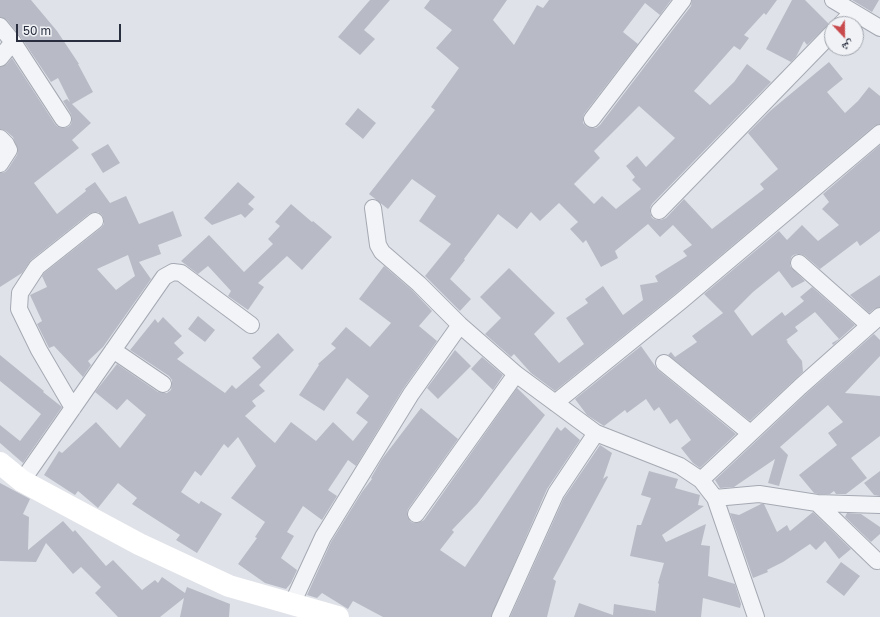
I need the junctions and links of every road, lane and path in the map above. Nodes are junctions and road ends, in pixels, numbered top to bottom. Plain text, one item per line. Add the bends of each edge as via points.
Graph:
1 (683, 0) edge
2 (833, 0) edge
3 (853, 12) junction
4 (849, 16) edge
5 (0, 26) edge
6 (880, 28) edge
7 (824, 41) edge
8 (13, 42) junction
9 (0, 58) edge
10 (63, 119) dead end
11 (592, 120) dead end
12 (880, 133) edge
13 (0, 138) edge
14 (0, 164) edge
15 (373, 208) dead end
16 (659, 211) dead end
17 (96, 221) dead end
18 (799, 263) dead end
19 (874, 320) edge
20 (252, 325) dead end
21 (460, 325) junction
22 (113, 350) junction
23 (664, 363) dead end
24 (516, 374) junction
25 (163, 384) dead end
26 (555, 403) junction
27 (73, 408) junction
28 (596, 433) junction
29 (750, 434) junction
30 (0, 463) edge
31 (22, 480) junction
32 (701, 480) junction
33 (715, 498) junction
34 (817, 503) junction
35 (880, 505) edge
36 (416, 514) dead end
37 (877, 561) dead end
38 (292, 604) junction
39 (338, 617) edge
40 (500, 617) edge
41 (756, 617) edge

1 - 11 street
2 - 3 street
3 - 4 street
3 - 6 street
5 - 8 street
7 - 16 street
8 - 9 street
8 - 10 street
12 - 26 street via 687,296
13 - 14 street via 9,150
15 - 21 street via 378,245 382,252
17 - 27 street via 37,267 20,293 19,309 39,350
18 - 19 street
19 - 29 street
20 - 22 street via 181,273 173,272 164,277
21 - 24 street
21 - 38 street via 411,394 323,537
22 - 25 street
22 - 27 street
23 - 29 street
24 - 26 street
24 - 36 street
26 - 28 street
27 - 31 street
28 - 32 street via 680,466
28 - 40 street via 556,493
29 - 32 street
30 - 31 main road
31 - 38 main road via 139,544 229,586
32 - 33 street
33 - 34 street via 759,494
33 - 41 street
34 - 35 street
34 - 37 street
38 - 39 main road

